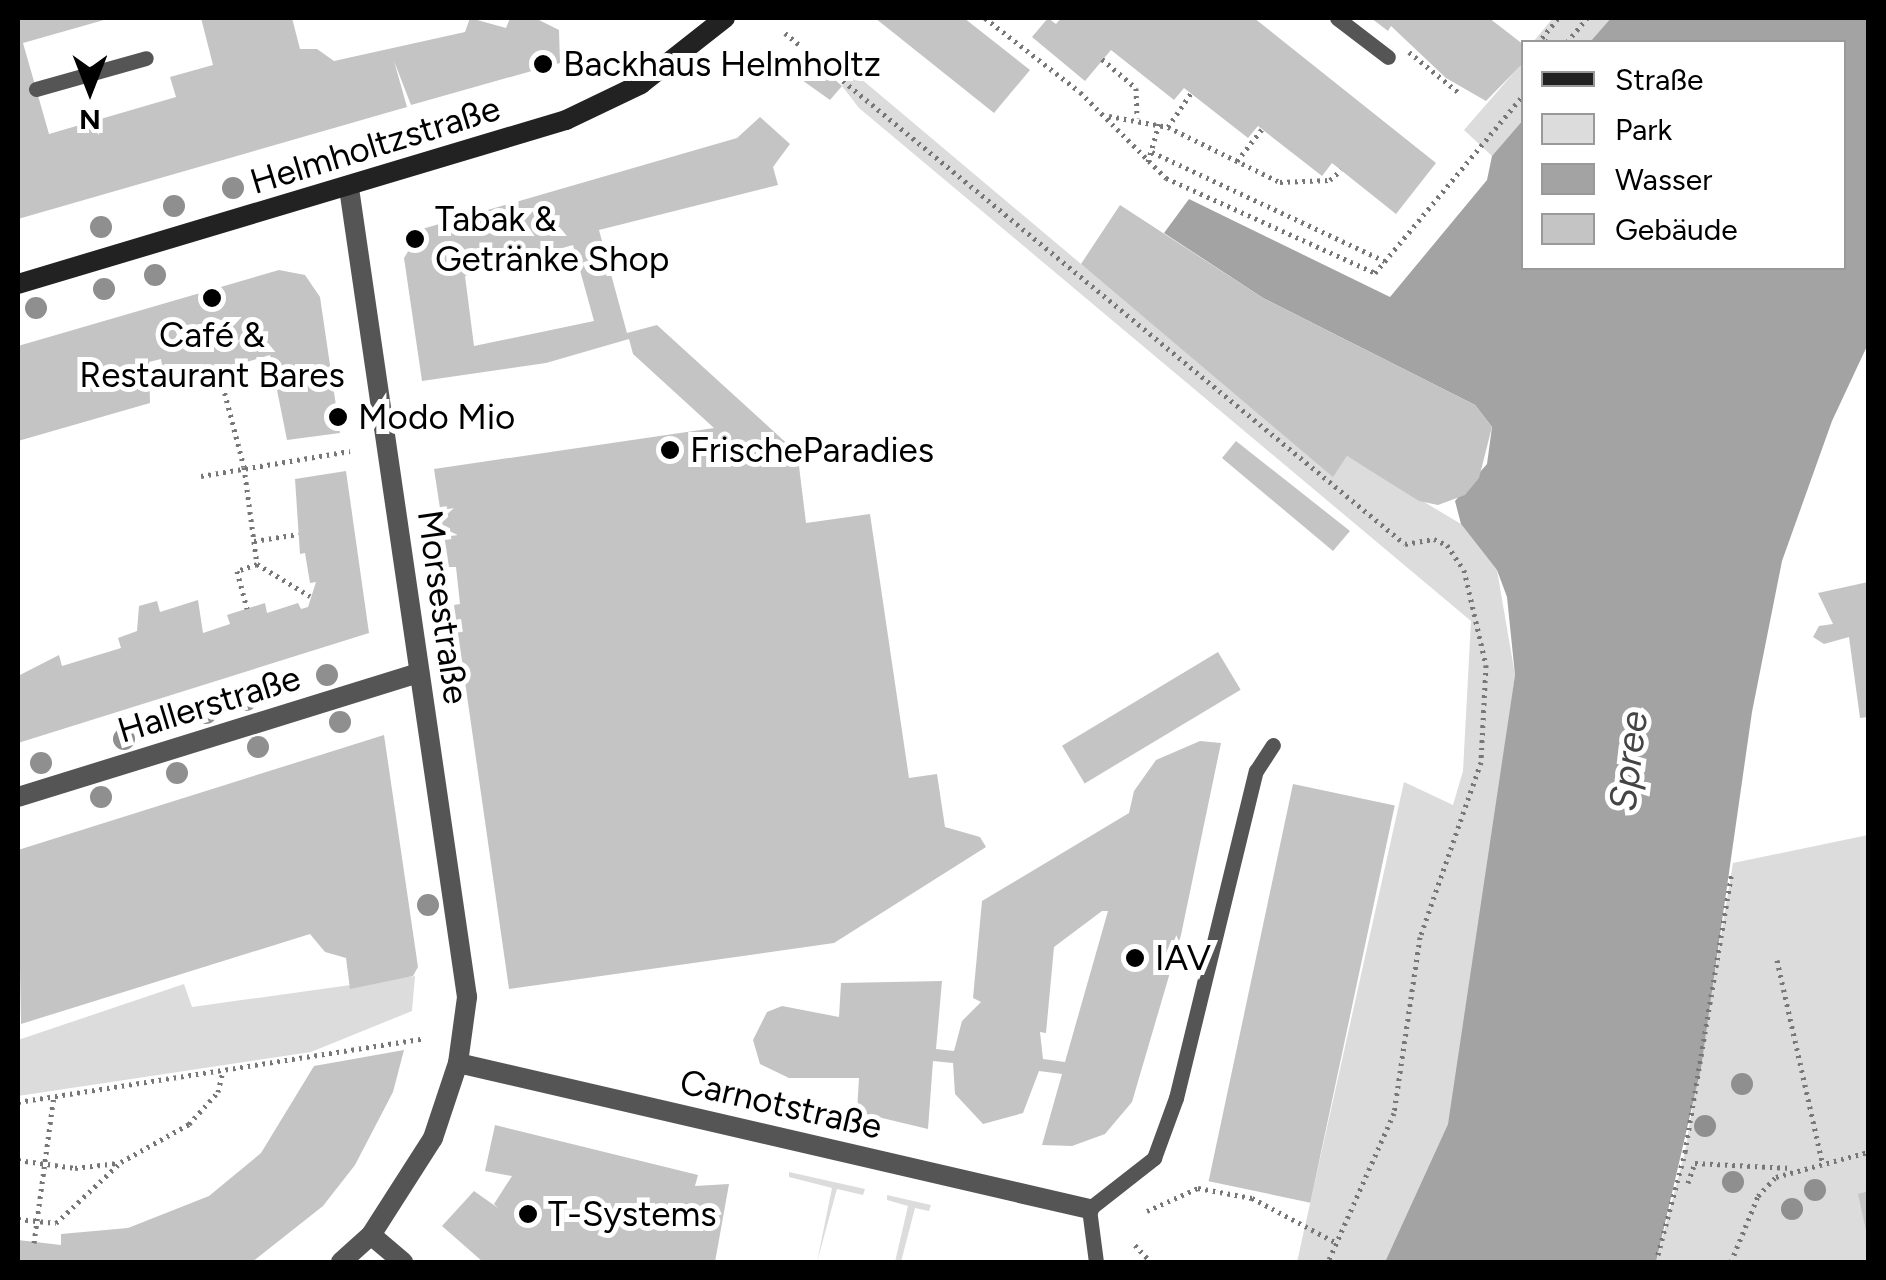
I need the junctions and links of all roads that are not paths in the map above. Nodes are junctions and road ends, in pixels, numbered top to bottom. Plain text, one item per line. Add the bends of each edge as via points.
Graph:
1 (725, 18) edge
2 (1337, 18) edge
3 (1393, 51) road end
4 (146, 58) dead end
5 (36, 89) dead end
6 (349, 188) junction
7 (18, 284) edge
8 (419, 673) junction
9 (1272, 745) dead end
10 (18, 797) edge
11 (458, 1062) junction
12 (1089, 1209) junction
13 (371, 1235) junction
14 (341, 1262) edge
15 (402, 1262) edge
16 (1096, 1262) edge

1 - 6 street, Helmholtzstraße via 662,70 593,110
2 - 3 lane
4 - 5 lane
6 - 7 street, Helmholtzstraße
6 - 8 street, Morsestraße
8 - 10 street, Hallerstraße
8 - 11 street, Morsestraße via 467,997
9 - 12 lane via 1256,771 1176,1098 1154,1158
11 - 12 street, Carnotstraße
11 - 13 street, Morsestraße via 433,1138
12 - 16 lane
13 - 14 street, Morsestraße
13 - 15 street

